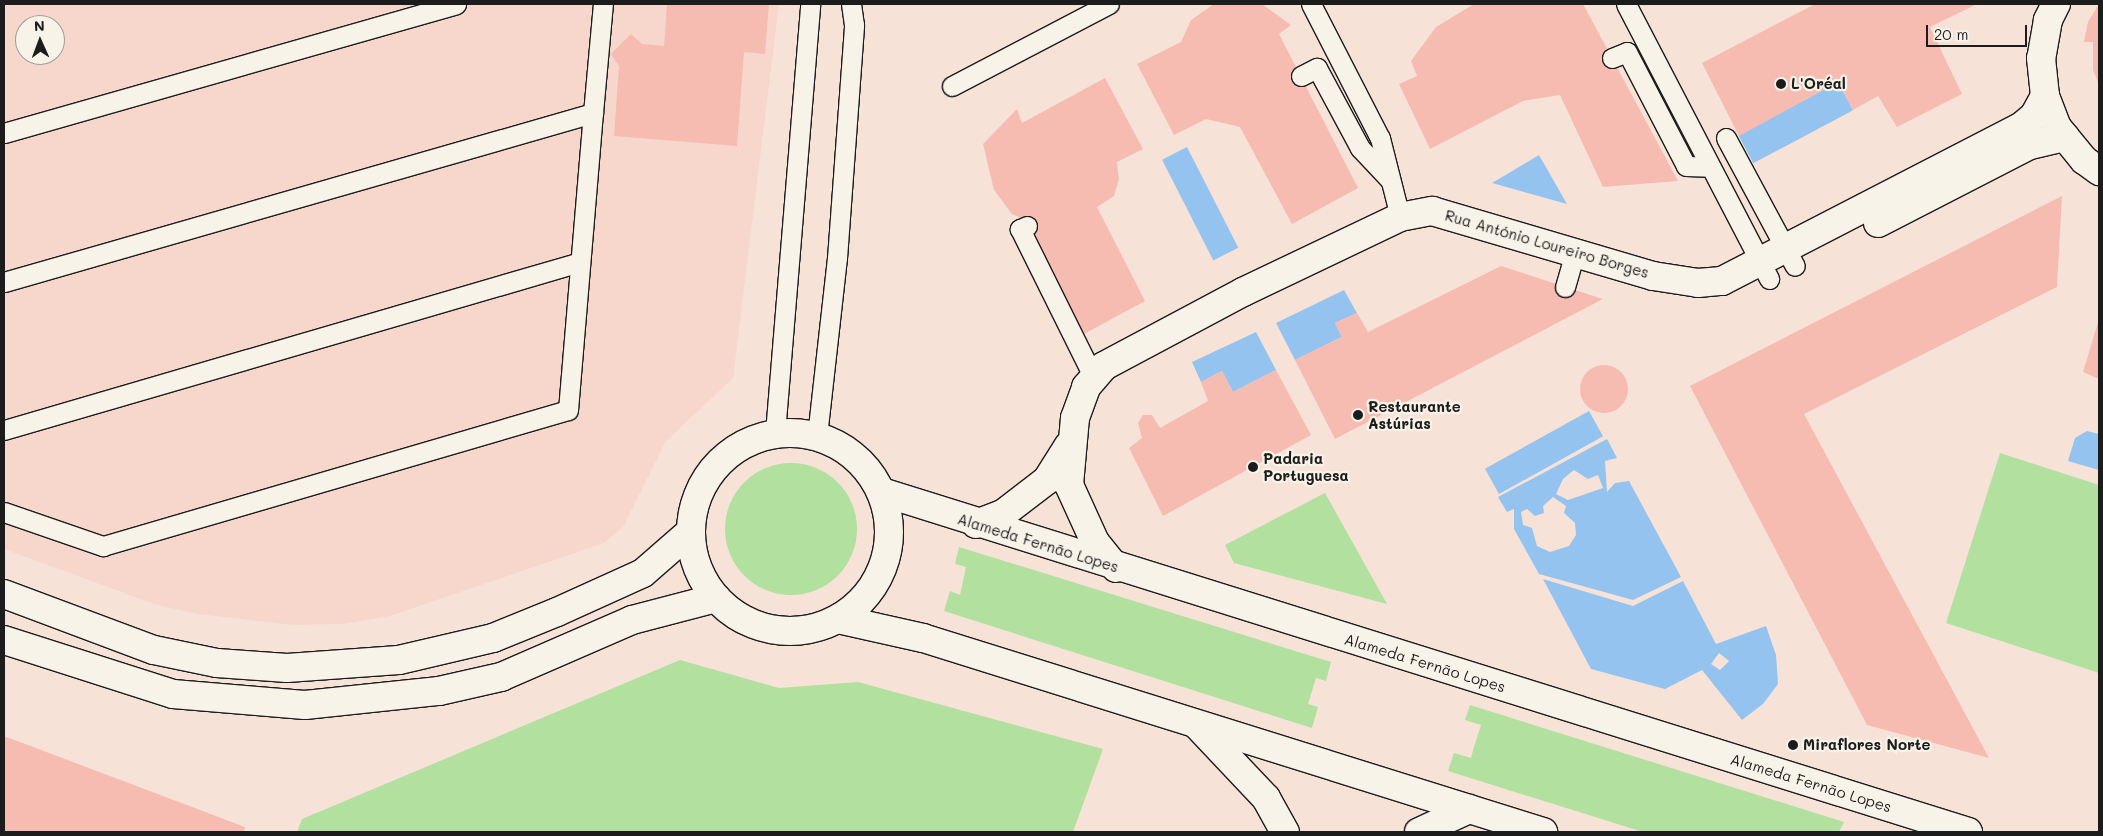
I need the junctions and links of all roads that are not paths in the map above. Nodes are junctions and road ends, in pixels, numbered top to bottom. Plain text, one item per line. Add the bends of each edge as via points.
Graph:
1 (456, 4) edge
2 (603, 4) edge
3 (810, 4) edge
4 (852, 4) edge
5 (1109, 4) edge
6 (1311, 4) edge
7 (1626, 4) edge
8 (2056, 4) edge
9 (1612, 58) dead end
10 (1301, 76) dead end
11 (952, 86) dead end
12 (2045, 96) junction
13 (593, 114) junction
14 (4, 134) edge
15 (2065, 137) junction
16 (1726, 138) dead end
17 (1710, 167) junction
18 (2099, 171) edge
19 (1391, 181) junction
20 (1400, 217) junction
21 (1027, 226) dead end
22 (1575, 251) junction
23 (1791, 258) junction
24 (580, 262) junction
25 (1765, 271) junction
26 (4, 282) edge
27 (1565, 287) dead end
28 (1094, 378) junction
29 (4, 430) edge
30 (775, 433) junction
31 (818, 436) junction
32 (1071, 441) junction
33 (882, 492) junction
34 (4, 512) edge
35 (976, 524) junction
36 (690, 532) junction
37 (1116, 568) junction
38 (4, 594) edge
39 (716, 598) junction
40 (838, 619) junction
41 (4, 640) edge
42 (1196, 724) junction
43 (1469, 809) junction
44 (1285, 832) edge
45 (1419, 832) edge
46 (1543, 832) edge
47 (1968, 832) edge

1 - 14 lane
2 - 13 lane
3 - 30 lane
4 - 31 lane via 854,25 837,258
5 - 11 lane
6 - 19 lane via 1380,138
7 - 17 lane
8 - 12 street via 2048,20 2041,58
9 - 17 lane via 1627,52 1686,166
10 - 19 lane via 1317,68 1360,148
12 - 15 street
12 - 23 street via 2034,116 2022,126
13 - 24 lane
13 - 26 lane
15 - 18 street via 2084,160
15 - 23 street via 2030,145
16 - 23 lane
17 - 25 lane
19 - 20 lane
20 - 22 street, Rua António Loureiro Borges via 1417,212 1446,214
20 - 28 street, Rua António Loureiro Borges via 1183,323 1104,366
21 - 28 lane via 1020,229
22 - 25 street, Rua António Loureiro Borges via 1653,276 1688,292 1712,297 1734,294
22 - 27 lane
23 - 25 street, Rua António Loureiro Borges
24 - 29 lane
24 - 34 lane via 568,410 103,546
28 - 32 street, Rua António Loureiro Borges via 1075,418
30 - 31 street
30 - 36 street via 742,445 715,467 697,497
31 - 33 street via 844,448 866,468
32 - 35 street via 1047,480 1004,513
32 - 37 street, Rua António Loureiro Borges via 1069,476 1076,508
33 - 35 street, Alameda Fernão Lopes
33 - 40 street via 889,521 888,550 873,586
35 - 37 street, Alameda Fernão Lopes
36 - 38 street via 643,573 557,612 493,638 400,660 287,668 217,663 154,650
36 - 39 street via 696,567
37 - 47 street, Alameda Fernão Lopes
39 - 40 street via 760,627 813,628
39 - 41 street via 632,620 501,676 412,694 305,705 173,694
40 - 42 street via 923,638
42 - 43 street
42 - 44 street via 1266,798
43 - 45 street
43 - 46 street

